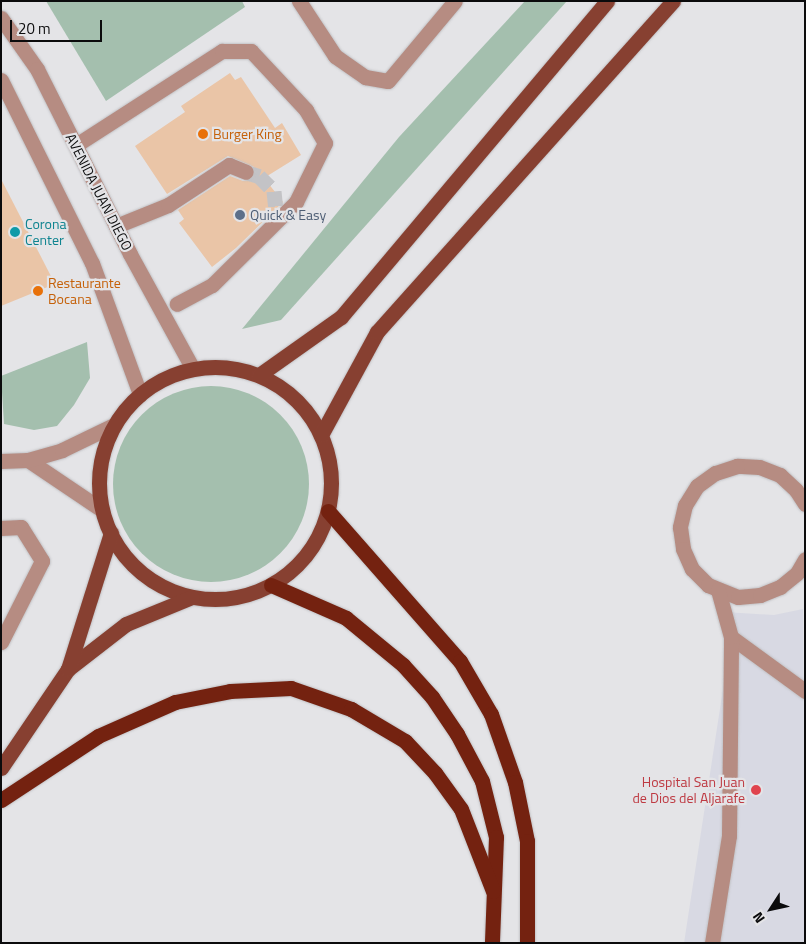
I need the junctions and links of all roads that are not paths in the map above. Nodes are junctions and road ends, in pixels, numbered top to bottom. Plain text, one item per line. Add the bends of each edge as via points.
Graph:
1 (299, 1) edge
2 (455, 1) edge
3 (607, 1) edge
4 (673, 1) edge
5 (1, 18) edge
6 (1, 80) edge
7 (76, 145) junction
8 (246, 172) tunnel mouth
9 (116, 226) junction
10 (177, 304) dead end
11 (193, 369) junction
12 (258, 375) junction
13 (140, 394) junction
14 (114, 425) junction
15 (321, 435) junction
16 (28, 460) junction
17 (1, 461) edge
18 (805, 504) edge
19 (102, 510) junction
20 (328, 511) junction
21 (1, 528) edge
22 (111, 533) junction
23 (805, 559) edge
24 (801, 576) edge
25 (272, 585) junction
26 (718, 590) junction
27 (192, 597) junction
28 (732, 637) junction
29 (1, 642) edge
30 (68, 668) junction
31 (805, 692) edge
32 (1, 768) edge
33 (1, 800) edge
34 (494, 890) junction
35 (492, 943) edge
36 (527, 943) edge
37 (712, 943) edge

1 - 2 street via 335,56 364,77 388,81
3 - 12 main road via 341,318
4 - 15 main road via 377,332
5 - 7 street, AVENIDA JUAN DIEGO via 37,69
6 - 13 street via 92,263
7 - 9 street, AVENIDA JUAN DIEGO
7 - 10 street via 222,50 251,51 306,110 325,143 296,202 212,285
8 - 9 street via 229,165 168,205
9 - 11 street, AVENIDA JUAN DIEGO
11 - 12 main road via 226,367
11 - 13 main road via 165,378
12 - 15 main road via 296,399
13 - 14 main road
14 - 16 street via 62,450
14 - 19 main road via 103,452 99,481
15 - 20 main road via 332,482
16 - 17 street
16 - 19 street
18 - 26 street via 780,475 758,467 730,468 715,473 697,486 685,505 680,527 683,549 692,569
19 - 22 main road
20 - 25 main road via 317,541 297,566
20 - 36 highway via 460,660 491,714 515,782 527,840
21 - 29 street via 21,526 42,561
22 - 27 main road via 131,563 159,584
22 - 30 main road
23 - 24 street
24 - 26 street via 760,595 738,596
25 - 27 main road via 220,600
25 - 34 highway via 346,618 403,665 432,697 482,781 496,837
26 - 28 street
27 - 30 main road via 126,624
28 - 31 street
28 - 37 street via 729,836
30 - 32 main road
33 - 34 highway via 98,736 175,702 230,691 291,688 351,709 405,741 435,773 461,809
34 - 35 highway

